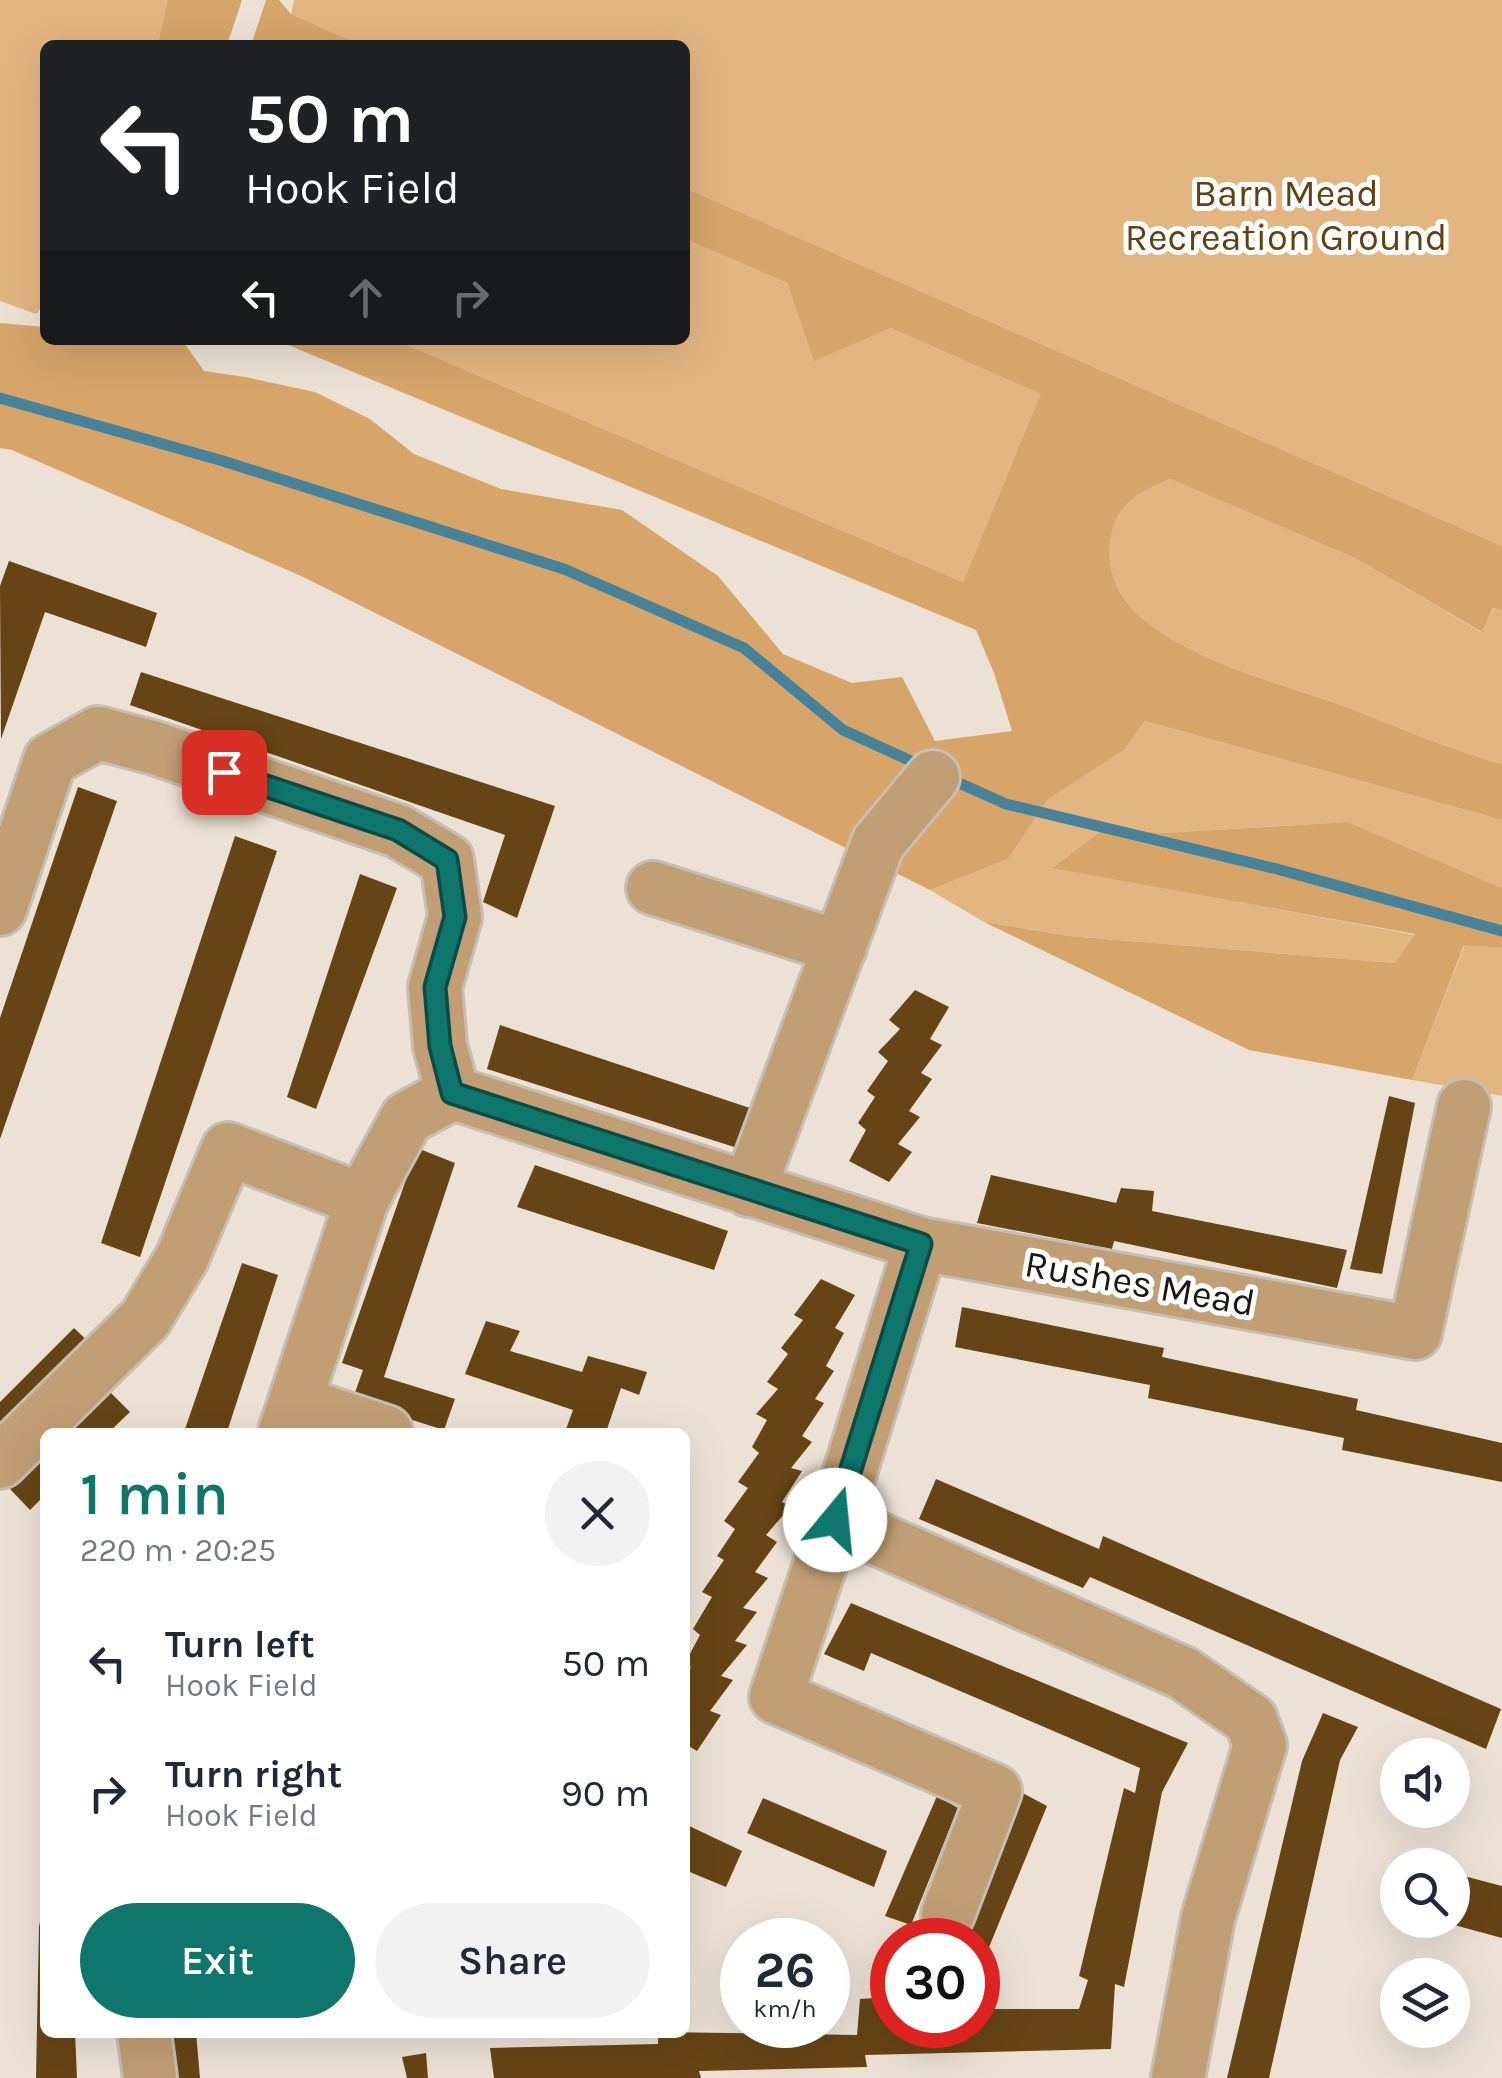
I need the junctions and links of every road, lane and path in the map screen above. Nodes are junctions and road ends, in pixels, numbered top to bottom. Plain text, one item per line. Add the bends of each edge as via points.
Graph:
1 (933, 777) dead end
2 (653, 888) dead end
3 (0, 909) edge
4 (840, 947) junction
5 (452, 1093) junction
6 (1464, 1106) dead end
7 (749, 1190) junction
8 (362, 1200) junction
9 (921, 1244) junction
10 (290, 1417) edge
11 (360, 1428) edge
12 (0, 1462) edge
13 (835, 1520) junction
14 (948, 1914) dead end
15 (145, 2038) edge
16 (150, 2078) edge
17 (1178, 2078) edge

1 - 4 street via 878,843
2 - 4 street
3 - 5 street via 50,760 98,733 398,830 447,860 455,917 435,987
4 - 7 street
5 - 7 street
5 - 8 street via 407,1118
6 - 9 street, Rushes Mead via 1415,1333
7 - 9 street
8 - 10 street
8 - 12 street via 228,1148 182,1258 145,1319
9 - 13 street
10 - 11 street
13 - 14 street via 776,1697 995,1790
13 - 17 street via 1183,1674 1250,1720 1260,1745 1208,1918
15 - 16 street

